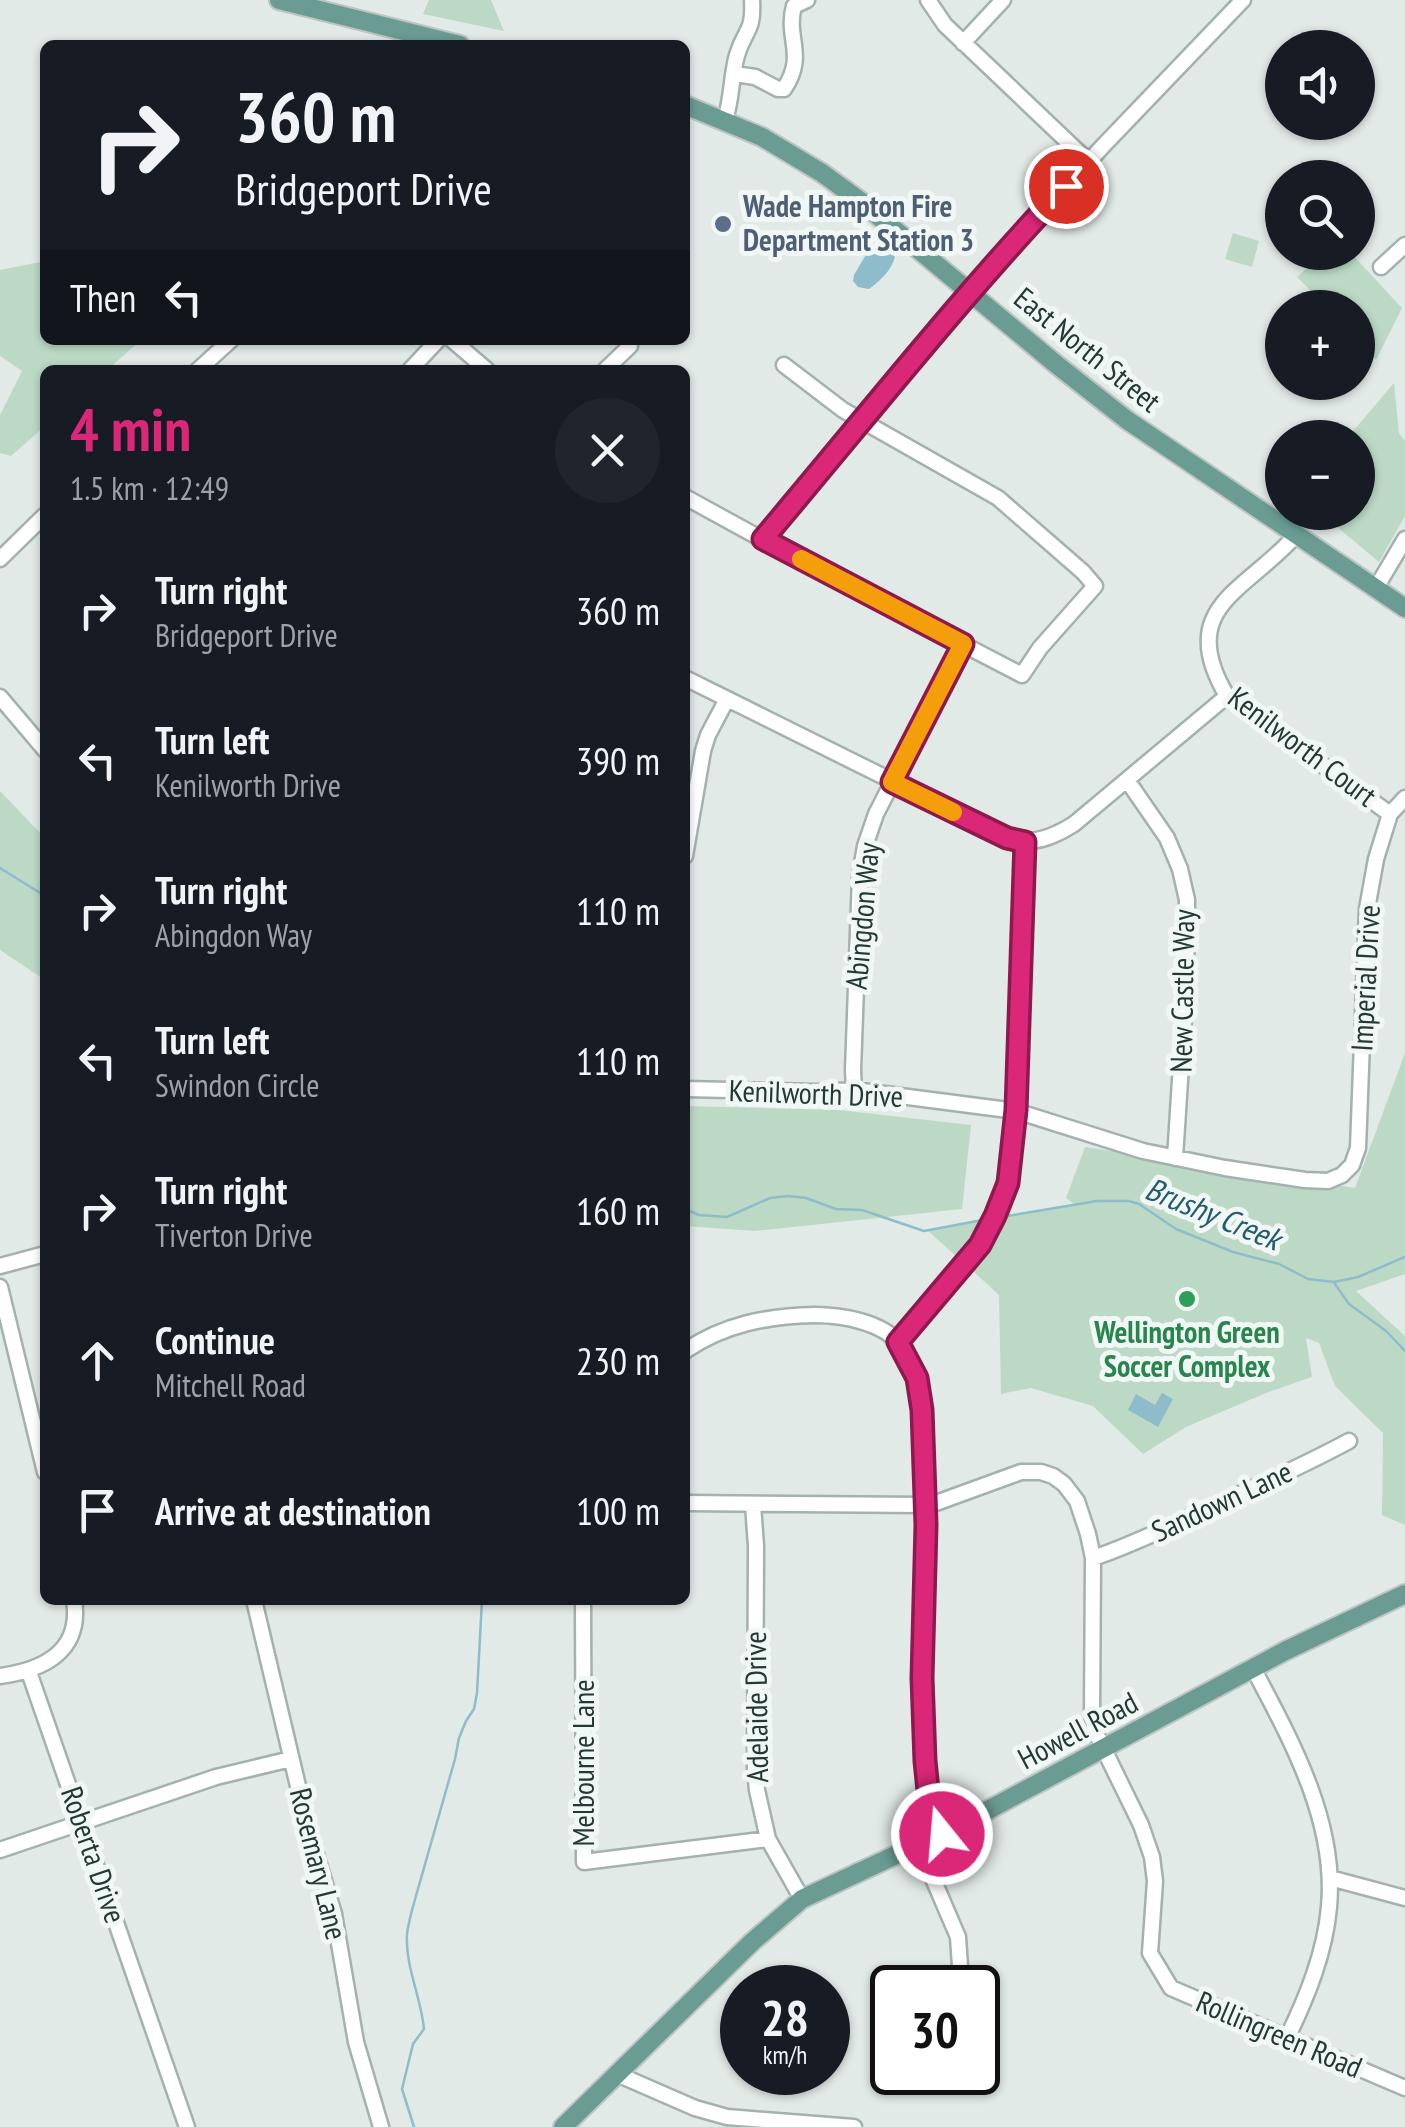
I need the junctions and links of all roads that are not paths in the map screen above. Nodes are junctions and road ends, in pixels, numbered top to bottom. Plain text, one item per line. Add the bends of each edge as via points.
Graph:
1 (279, 0) edge
2 (752, 0) edge
3 (807, 0) edge
4 (928, 0) edge
5 (1003, 0) edge
6 (1243, 0) edge
7 (300, 3) edge
8 (441, 40) edge
9 (963, 43) junction
10 (735, 74) junction
11 (690, 107) edge
12 (725, 120) junction
13 (1089, 162) junction
14 (1405, 246) edge
15 (1381, 266) dead end
16 (969, 291) junction
17 (226, 345) edge
18 (433, 345) edge
19 (458, 345) edge
20 (630, 346) dead end
21 (784, 364) dead end
22 (204, 365) edge
23 (415, 365) edge
24 (481, 365) edge
25 (611, 365) edge
26 (862, 422) junction
27 (690, 500) edge
28 (40, 519) edge
29 (1296, 534) junction
30 (763, 539) junction
31 (1405, 539) edge
32 (0, 559) edge
33 (1376, 588) junction
34 (1405, 608) edge
35 (963, 644) junction
36 (690, 681) edge
37 (0, 696) edge
38 (1227, 696) junction
39 (727, 700) junction
40 (40, 744) edge
41 (1127, 780) junction
42 (892, 782) junction
43 (1405, 798) edge
44 (1390, 814) junction
45 (690, 825) edge
46 (1025, 842) junction
47 (690, 1089) edge
48 (854, 1090) junction
49 (1016, 1110) junction
50 (1176, 1158) junction
51 (1352, 1165) joint
52 (40, 1255) edge
53 (0, 1266) edge
54 (0, 1288) edge
55 (898, 1342) junction
56 (690, 1348) edge
57 (1349, 1441) dead end
58 (40, 1452) edge
59 (690, 1503) edge
60 (753, 1504) junction
61 (925, 1505) junction
62 (1092, 1558) junction
63 (1405, 1594) edge
64 (74, 1605) edge
65 (255, 1605) edge
66 (584, 1605) edge
67 (1253, 1668) junction
68 (29, 1672) junction
69 (0, 1676) edge
70 (1103, 1748) junction
71 (291, 1759) junction
72 (82, 1824) junction
73 (942, 1834) junction
74 (768, 1839) junction
75 (919, 1846) junction
76 (0, 1850) edge
77 (1330, 1878) junction
78 (1405, 1898) edge
79 (802, 1899) junction
80 (960, 1965) edge
81 (1287, 2038) junction
82 (617, 2074) junction
83 (1405, 2088) edge
84 (744, 2123) edge
85 (187, 2127) edge
86 (381, 2127) edge
87 (563, 2127) edge
88 (854, 2127) edge

1 - 7 main road
2 - 10 street via 753,21
3 - 10 street via 794,6 796,65 784,89
4 - 9 street
5 - 9 street
6 - 13 street
7 - 8 main road
9 - 13 street
10 - 12 street
11 - 12 main road, East North Street
12 - 16 main road, East North Street via 822,173
13 - 16 street
14 - 15 street
16 - 26 street
16 - 29 main road, East North Street via 1127,420
17 - 22 street
18 - 23 street
19 - 24 street
20 - 25 street
21 - 26 street
26 - 30 street
26 - 35 street via 998,498 1095,586 1022,675
27 - 30 street
28 - 32 street
29 - 33 main road, East North Street
29 - 38 street, Kenilworth Court via 1222,602 1212,620 1210,656
30 - 35 street
31 - 33 street
33 - 34 main road, East North Street
35 - 42 street, Abingdon Way
36 - 39 street
37 - 40 street
38 - 41 street
38 - 44 street, Kenilworth Court
39 - 42 street
39 - 45 street via 702,750
41 - 46 street via 1074,824
41 - 50 street, New Castle Way via 1167,838 1186,900
42 - 46 street
42 - 48 street, Abingdon Way via 861,867
43 - 44 street, Imperial Drive
44 - 51 street, Imperial Drive via 1367,909 1359,1140
46 - 49 street
47 - 48 street, Kenilworth Drive
48 - 49 street, Kenilworth Drive
49 - 50 street, Kenilworth Drive
49 - 55 street via 1002,1202 970,1258
50 - 51 street, Kenilworth Drive via 1324,1181
52 - 53 street
54 - 58 street
55 - 56 street via 858,1321 790,1316 732,1326
55 - 61 street via 921,1396
57 - 62 street, Sandown Lane
59 - 60 street, Rollingreen Road
60 - 61 street, Rollingreen Road
60 - 74 street, Adelaide Drive via 755,1769
61 - 62 street, Rollingreen Road via 1014,1473 1053,1476 1077,1502
61 - 73 street via 925,1761
62 - 70 street, Rollingreen Road via 1092,1714
63 - 67 main road, Howell Road
64 - 68 street via 70,1638
65 - 71 street, Rosemary Lane
66 - 74 street, Melbourne Lane via 584,1862
67 - 70 main road, Howell Road
67 - 77 street via 1307,1777
68 - 69 street
68 - 72 street, Roberta Drive
70 - 73 main road, Howell Road
70 - 81 street, Rollingreen Road via 1152,1857 1150,1953 1164,1979 1171,1988
71 - 72 street via 216,1777
71 - 86 street, Rosemary Lane
72 - 76 street
72 - 85 street, Roberta Drive
73 - 75 main road, Howell Road
74 - 79 street, Adelaide Drive
75 - 79 main road, Howell Road
75 - 80 street via 958,1937
77 - 78 street
77 - 81 street via 1322,1949
79 - 82 main road, Howell Road
81 - 83 street, Rollingreen Road
82 - 84 street
82 - 87 main road, Howell Road
84 - 88 street

